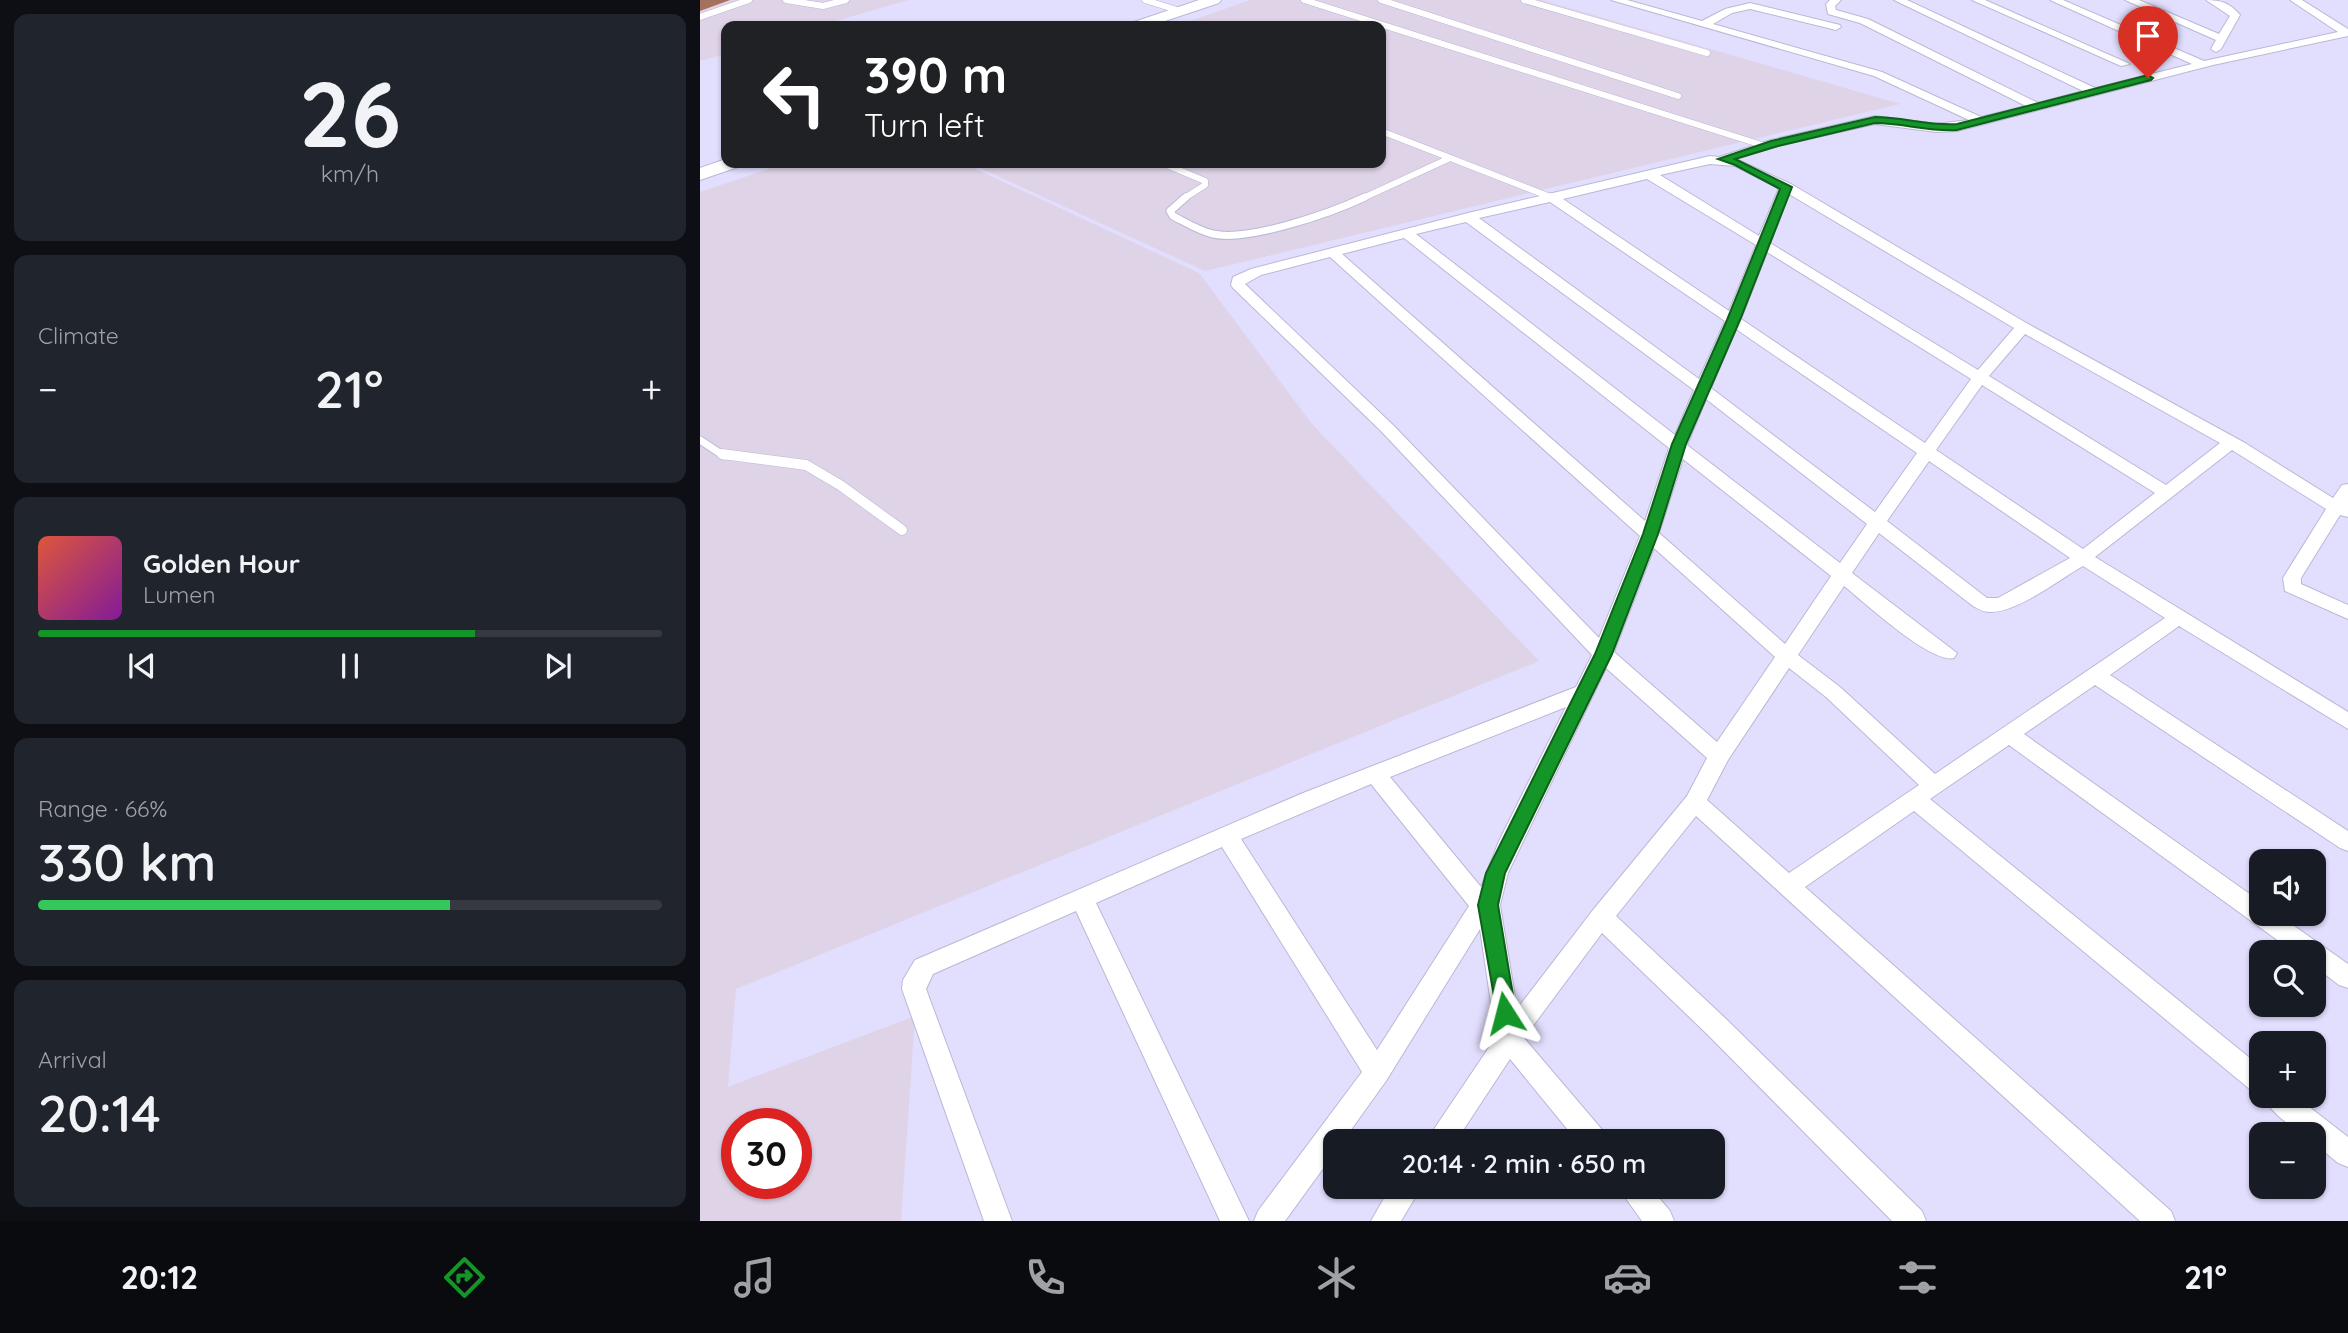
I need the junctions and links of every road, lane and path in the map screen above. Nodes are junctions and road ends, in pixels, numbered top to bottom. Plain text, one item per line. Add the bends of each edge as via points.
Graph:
1 (749, 0) edge
2 (786, 0) edge
3 (846, 0) edge
4 (1145, 0) edge
5 (1214, 0) edge
6 (1304, 0) edge
7 (1381, 0) edge
8 (1524, 0) edge
9 (1616, 0) edge
10 (1836, 0) edge
11 (1899, 0) edge
12 (1977, 0) edge
13 (2055, 0) edge
14 (2130, 0) edge
15 (2211, 0) edge
16 (2295, 0) edge
17 (1180, 11) junction
18 (1840, 15) junction
19 (700, 17) edge
20 (1151, 21) edge
21 (1370, 21) edge
22 (1703, 25) junction
23 (1386, 26) edge
24 (2348, 33) edge
25 (2220, 38) junction
26 (1831, 43) junction
27 (1707, 54) dead end
28 (2207, 63) junction
29 (2125, 64) dead end
30 (2094, 92) junction
31 (1678, 96) dead end
32 (2035, 106) junction
33 (1980, 121) junction
34 (1386, 133) edge
35 (1765, 146) junction
36 (1450, 158) junction
37 (1723, 159) junction
38 (721, 167) edge
39 (1174, 168) edge
40 (700, 174) edge
41 (1649, 174) junction
42 (1786, 187) junction
43 (1553, 198) junction
44 (1468, 217) junction
45 (1406, 233) junction
46 (1762, 245) junction
47 (1332, 253) junction
48 (1733, 320) junction
49 (2023, 327) junction
50 (1979, 378) junction
51 (1703, 389) junction
52 (700, 440) edge
53 (2230, 443) junction
54 (1679, 444) junction
55 (1927, 452) junction
56 (2348, 489) edge
57 (2166, 492) junction
58 (2342, 510) edge
59 (1877, 522) junction
60 (902, 530) dead end
61 (1650, 534) junction
62 (2083, 558) junction
63 (1843, 574) junction
64 (2348, 613) edge
65 (2178, 618) junction
66 (1947, 653) dead end
67 (1603, 654) junction
68 (1785, 655) junction
69 (2095, 676) junction
70 (1584, 692) junction
71 (2348, 722) edge
72 (2010, 735) junction
73 (1718, 756) junction
74 (1375, 775) junction
75 (1924, 793) junction
76 (1695, 802) junction
77 (1227, 836) junction
78 (2348, 842) edge
79 (1788, 886) junction
80 (1485, 899) junction
81 (1082, 900) junction
82 (1601, 917) junction
83 (2296, 940) edge
84 (2326, 962) edge
85 (2348, 978) edge
86 (1509, 1039) junction
87 (1377, 1073) junction
88 (2249, 1073) edge
89 (2291, 1108) edge
90 (1448, 1129) edge
91 (1584, 1129) edge
92 (2348, 1154) edge
93 (1399, 1199) edge
94 (1642, 1199) edge
95 (998, 1221) edge
96 (1235, 1221) edge
97 (1268, 1221) edge
98 (1385, 1221) edge
99 (1660, 1221) edge
100 (1912, 1221) edge
101 (2161, 1221) edge

1 - 19 lane
2 - 3 lane via 823,6
4 - 17 lane
5 - 17 main road
6 - 21 lane
7 - 31 lane
8 - 27 lane
9 - 22 street
10 - 18 street via 1829,9
11 - 30 street
12 - 29 street
13 - 28 street
14 - 25 street
15 - 25 street via 2237,9
16 - 24 street
17 - 20 main road
18 - 26 street
18 - 32 street via 1864,21
22 - 26 street
22 - 26 street via 1750,6
23 - 35 lane
24 - 28 street
25 - 28 street
26 - 33 street
28 - 30 street
30 - 32 street
32 - 33 street
33 - 35 street via 1936,128 1875,120
34 - 36 lane
35 - 37 street
36 - 39 lane via 1345,206 1235,236 1211,234 1173,216 1174,205 1205,185 1205,181
36 - 43 lane
37 - 41 street
37 - 42 street
38 - 40 main road
41 - 43 street
41 - 46 street
42 - 46 street
42 - 49 street
43 - 44 street
43 - 48 street
44 - 45 street
44 - 51 street
45 - 47 street
45 - 54 street
46 - 48 street
46 - 50 street
47 - 61 street
47 - 67 street via 1256,272 1238,280 1238,285 1387,428
48 - 51 street
48 - 55 street
49 - 50 street
49 - 53 street
50 - 55 street
50 - 57 street
51 - 54 street
51 - 59 street
52 - 60 lane via 725,456 806,465
53 - 57 street
53 - 58 street
54 - 61 street
54 - 63 street
55 - 59 street
55 - 62 street
56 - 58 street
57 - 62 street
58 - 64 street via 2294,571 2292,587
59 - 62 street via 1989,606 2003,604
59 - 63 street
61 - 67 street
61 - 68 street
62 - 65 street
63 - 66 street
63 - 68 street
65 - 69 street
65 - 71 street
67 - 70 street
67 - 73 street
68 - 73 street
68 - 75 street via 1833,692
69 - 72 street
69 - 78 street
70 - 74 street
70 - 80 street
72 - 75 street
72 - 83 street
73 - 76 street
74 - 77 street
74 - 80 street
75 - 79 street
75 - 88 street
76 - 79 street
76 - 82 street
77 - 81 street
77 - 87 street
79 - 101 street
80 - 86 street
80 - 87 street
81 - 95 street via 933,962 915,980 914,989
81 - 96 street
82 - 86 street
82 - 100 street
84 - 85 street
86 - 90 street
86 - 91 street
87 - 97 street
89 - 92 street
93 - 98 street
94 - 99 street

